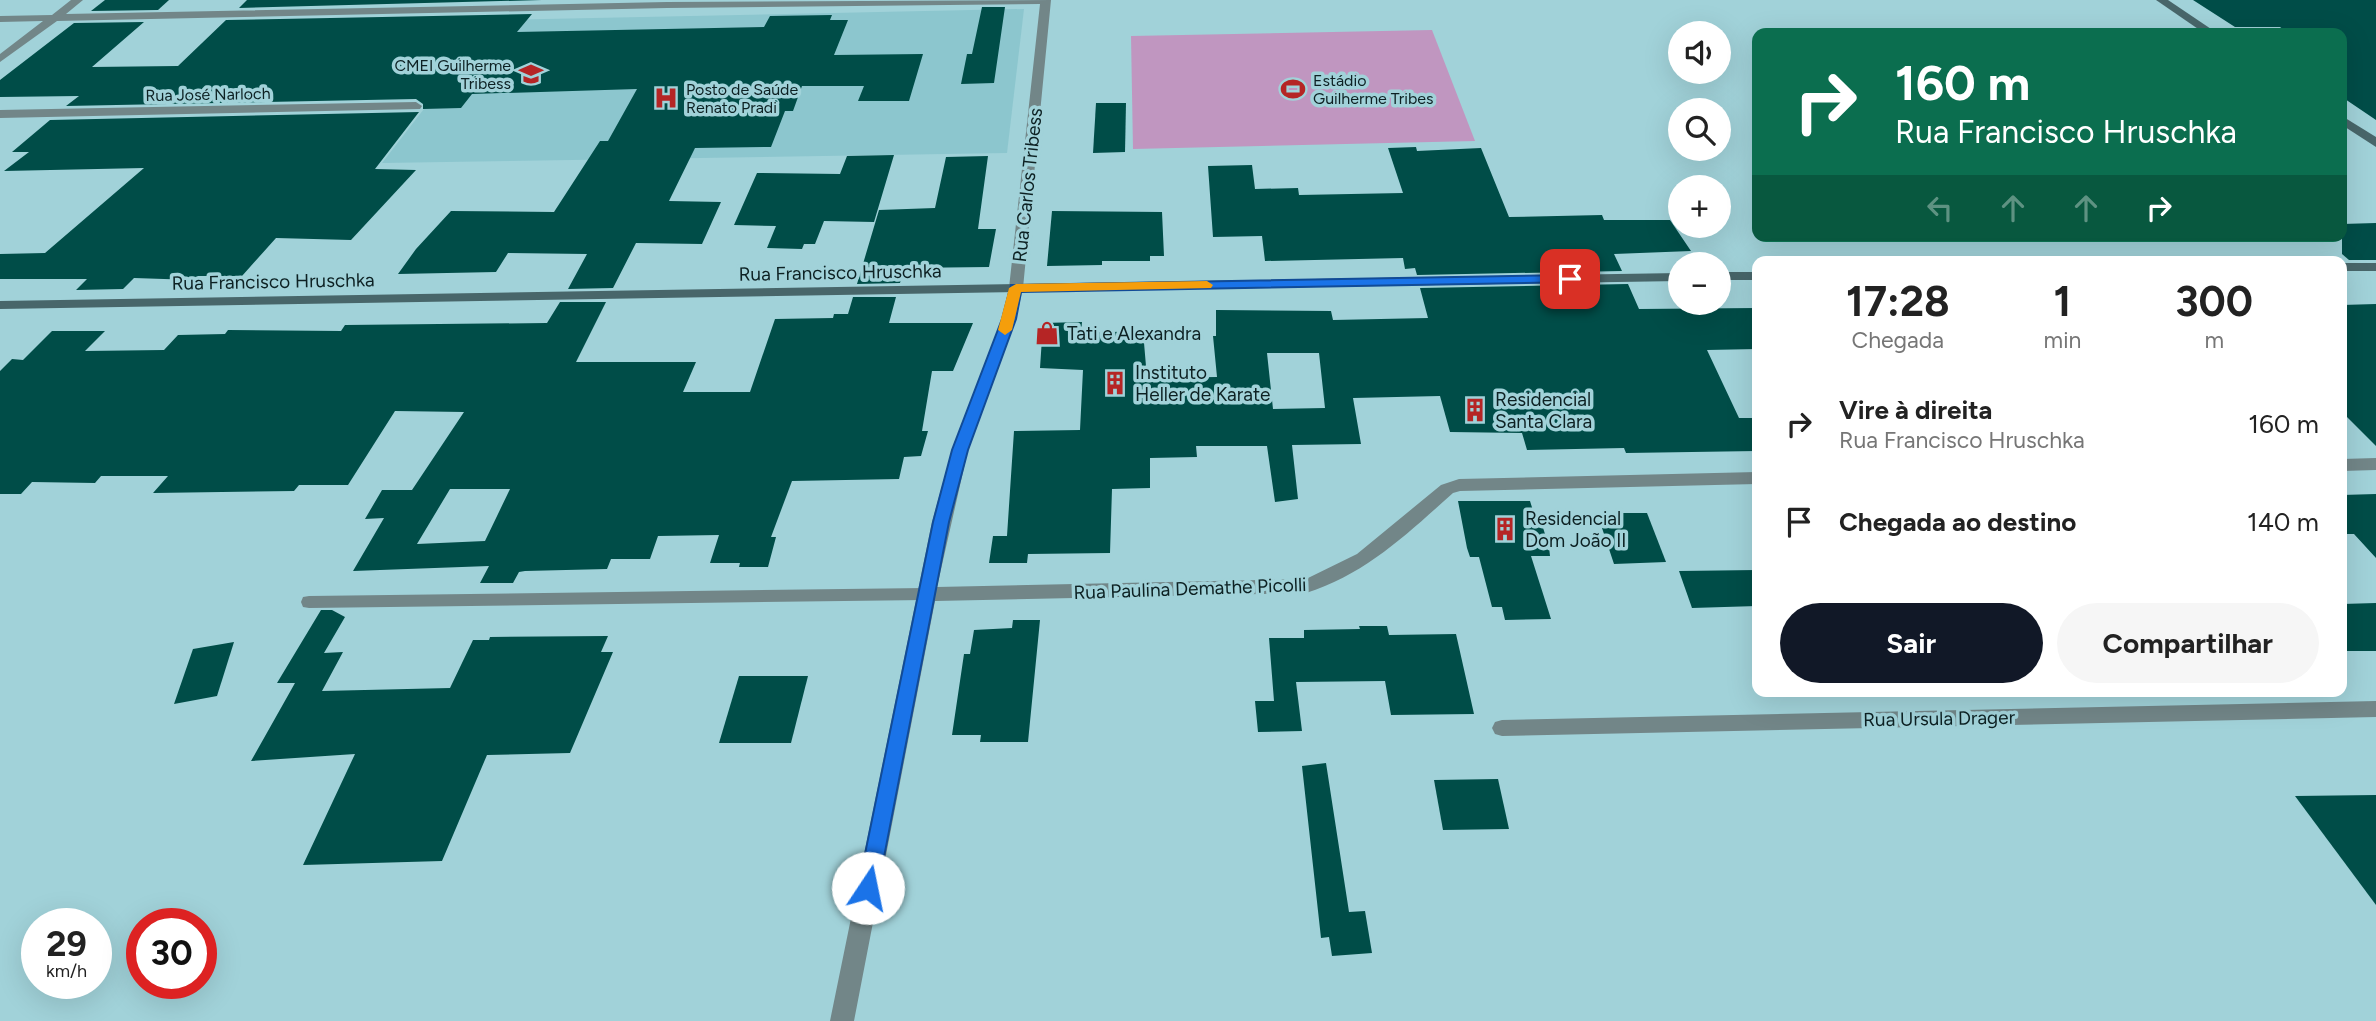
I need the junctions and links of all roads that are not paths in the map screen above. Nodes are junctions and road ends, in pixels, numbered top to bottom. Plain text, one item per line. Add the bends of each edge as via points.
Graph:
1 (78, 0) edge
2 (2161, 0) edge
3 (1046, 1) edge
4 (54, 18) junction
5 (0, 19) edge
6 (2203, 28) edge
7 (0, 59) edge
8 (416, 106) dead end
9 (0, 114) edge
10 (2347, 123) edge
11 (2376, 143) edge
12 (2347, 267) edge
13 (2376, 267) edge
14 (1731, 276) edge
15 (1752, 276) edge
16 (1668, 277) edge
17 (1016, 288) junction
18 (0, 305) edge
19 (2376, 464) edge
20 (2347, 465) edge
21 (1752, 478) edge
22 (925, 594) junction
23 (309, 602) dead end
24 (2376, 709) edge
25 (1502, 728) dead end
26 (842, 1021) edge

1 - 4 street
2 - 6 main road
3 - 4 street
3 - 17 street, Rua Carlos Tribess
4 - 5 street
4 - 7 street
8 - 9 street, Rua José Narloch
10 - 11 main road
12 - 13 main road
14 - 15 main road
16 - 17 main road, Rua Francisco Hruschka
17 - 18 main road, Rua Francisco Hruschka
17 - 22 street, Rua Carlos Tribess via 1009,319 960,450
19 - 20 street
21 - 22 street, Rua Paulina Demathe Picolli via 1459,485 1447,489 1388,540 1328,581 1307,586
22 - 23 lane
22 - 26 street, Rua Carlos Tribess
24 - 25 street, Rua Ursula Drager

